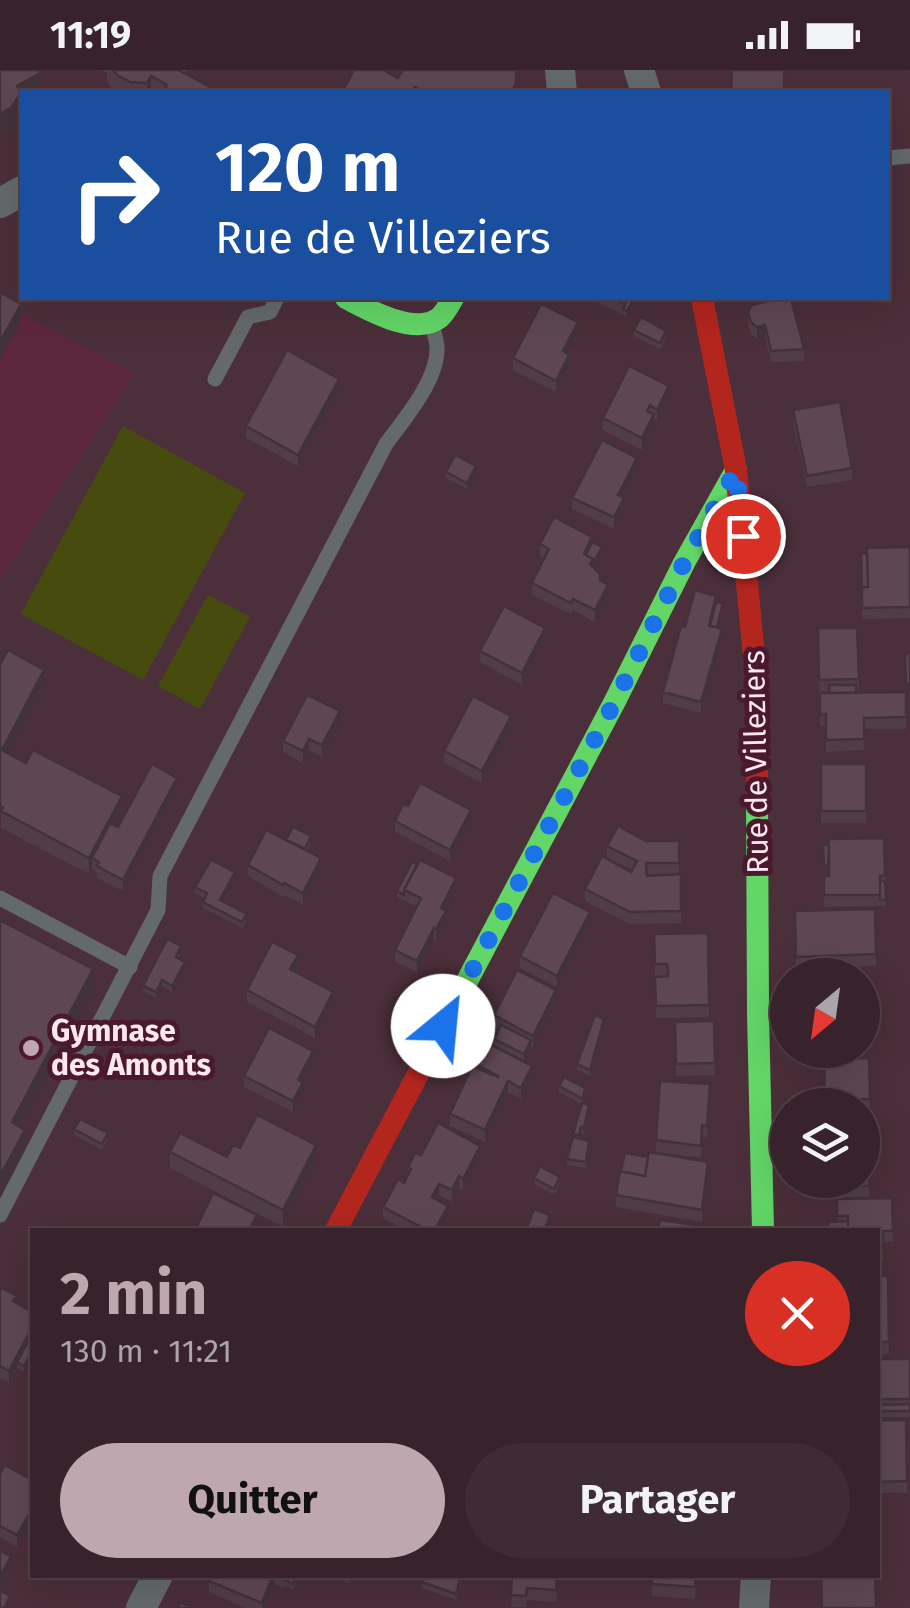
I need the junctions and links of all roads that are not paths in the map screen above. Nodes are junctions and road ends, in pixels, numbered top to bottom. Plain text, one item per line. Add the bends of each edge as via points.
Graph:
1 (277, 300) edge
2 (351, 300) edge
3 (452, 300) edge
4 (702, 300) edge
5 (432, 322) junction
6 (215, 379) dead end
7 (736, 470) junction
8 (0, 898) edge
9 (130, 967) junction
10 (0, 1215) edge
11 (337, 1228) edge
12 (763, 1228) edge
13 (156, 1578) edge
14 (756, 1578) edge
15 (141, 1608) edge
16 (754, 1608) edge

1 - 6 lane via 270,312 248,316
2 - 5 street via 406,324
3 - 5 street
4 - 7 street, Rue de Villeziers
5 - 9 lane via 438,349 432,374 386,444 160,876 158,910
7 - 11 street
7 - 12 street, Rue de Villeziers via 757,687
8 - 9 lane
9 - 10 lane
13 - 15 street
14 - 16 street

